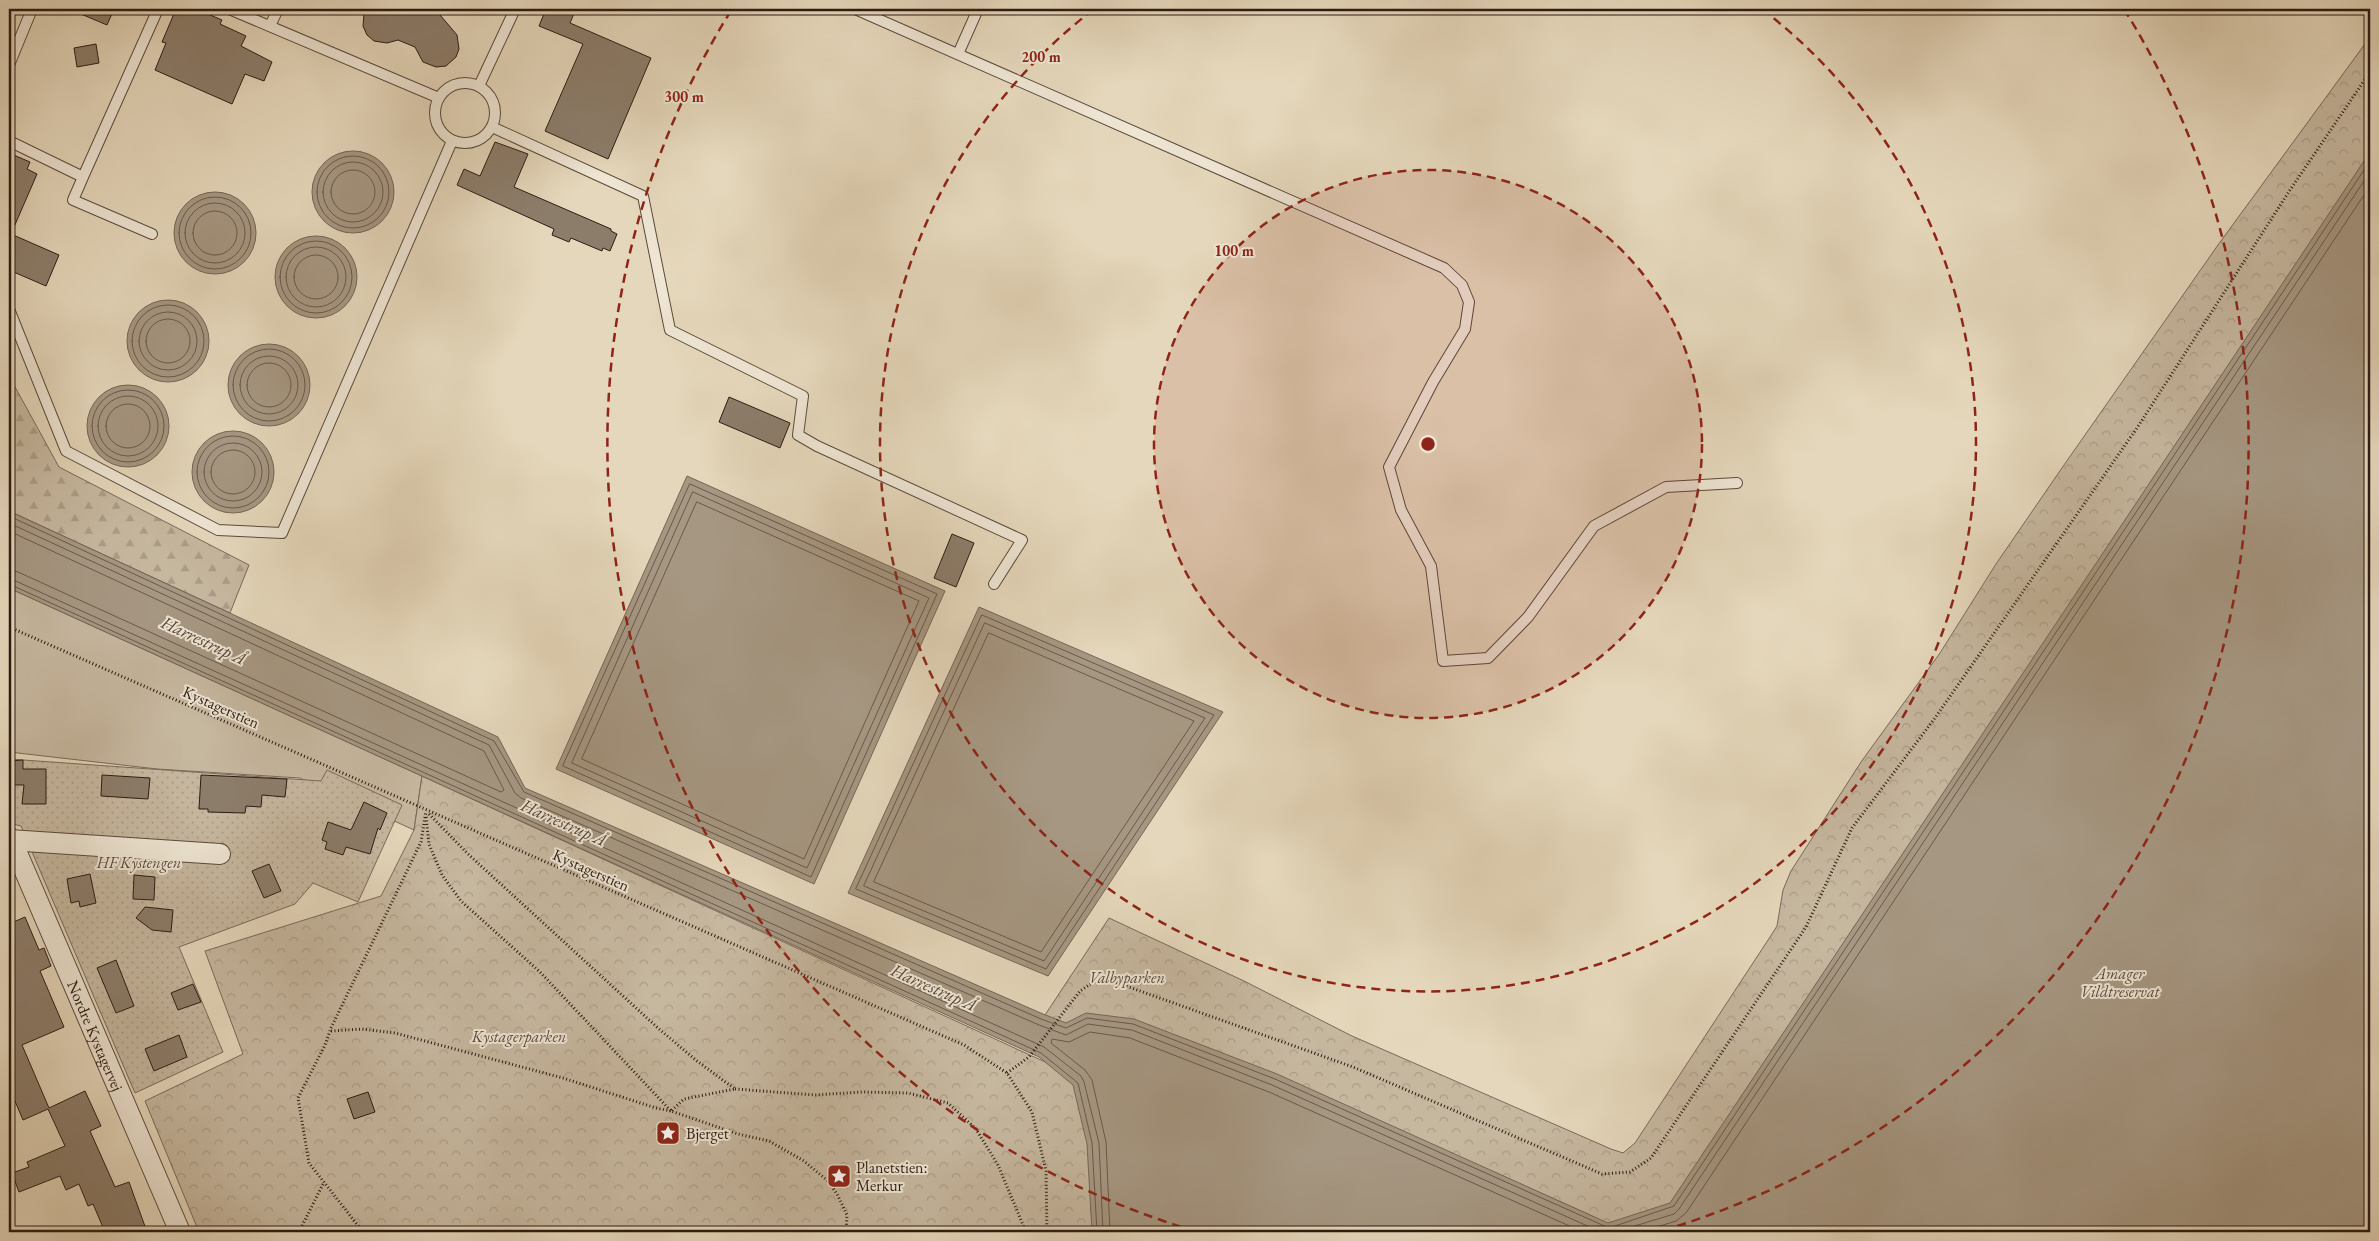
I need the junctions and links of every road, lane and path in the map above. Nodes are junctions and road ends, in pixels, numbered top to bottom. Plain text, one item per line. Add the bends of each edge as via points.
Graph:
1 (32, 9) edge
2 (158, 9) edge
3 (229, 9) edge
4 (278, 9) edge
5 (515, 9) edge
6 (855, 9) edge
7 (978, 9) edge
8 (270, 26) junction
9 (958, 54) junction
10 (9, 65) edge
11 (2370, 72) edge
12 (479, 86) junction
13 (439, 98) junction
14 (492, 127) junction
15 (9, 141) edge
16 (452, 141) junction
17 (83, 177) junction
18 (152, 234) dead end
19 (9, 309) edge
20 (1737, 483) dead end
21 (994, 584) dead end
22 (9, 627) edge
23 (426, 812) junction
24 (10, 839) edge
25 (220, 854) dead end
26 (330, 1031) junction
27 (1007, 1073) junction
28 (735, 1089) junction
29 (671, 1111) junction
30 (324, 1182) junction
31 (180, 1232) edge
32 (299, 1232) edge
33 (363, 1232) edge
34 (846, 1232) edge
35 (1026, 1232) edge
36 (1047, 1232) edge

1 - 10 lane
2 - 17 lane
3 - 8 lane
4 - 8 lane
5 - 12 lane
6 - 9 lane
7 - 9 lane
8 - 13 lane
9 - 20 lane via 1444,268 1462,285 1469,302 1465,329 1389,467 1401,510 1431,566 1444,662 1488,658 1528,617 1594,526 1666,487
11 - 27 path via 2137,428 1935,718 1852,828 1806,927 1651,1158 1630,1172 1602,1174 1353,1067 1112,981 1095,981 1080,991 1029,1057
12 - 13 lane via 452,86
12 - 14 lane via 492,99 495,118
13 - 16 lane via 435,107 438,127
14 - 16 lane via 470,143
14 - 21 lane via 643,196 670,330 802,396 798,435 1022,540
15 - 17 lane
16 - 19 lane via 282,533 218,530 66,451
17 - 18 lane via 73,200
22 - 23 path, Kystagerstien
23 - 26 path via 421,842
23 - 27 path, Kystagerstien via 964,1045
23 - 28 path via 652,1022
23 - 29 path via 429,844 442,875 461,901 540,972
24 - 25 street
24 - 31 street, Nordre Kystagervej
26 - 29 path via 362,1029 395,1033
26 - 30 path via 298,1098 309,1163
27 - 36 path, Kystagerstien via 1032,1112 1046,1172
28 - 29 path via 684,1099
28 - 35 path via 816,1096 908,1093 948,1103 976,1129 998,1164
29 - 34 path via 769,1141 815,1169 844,1206 848,1224
30 - 32 path
30 - 33 path

